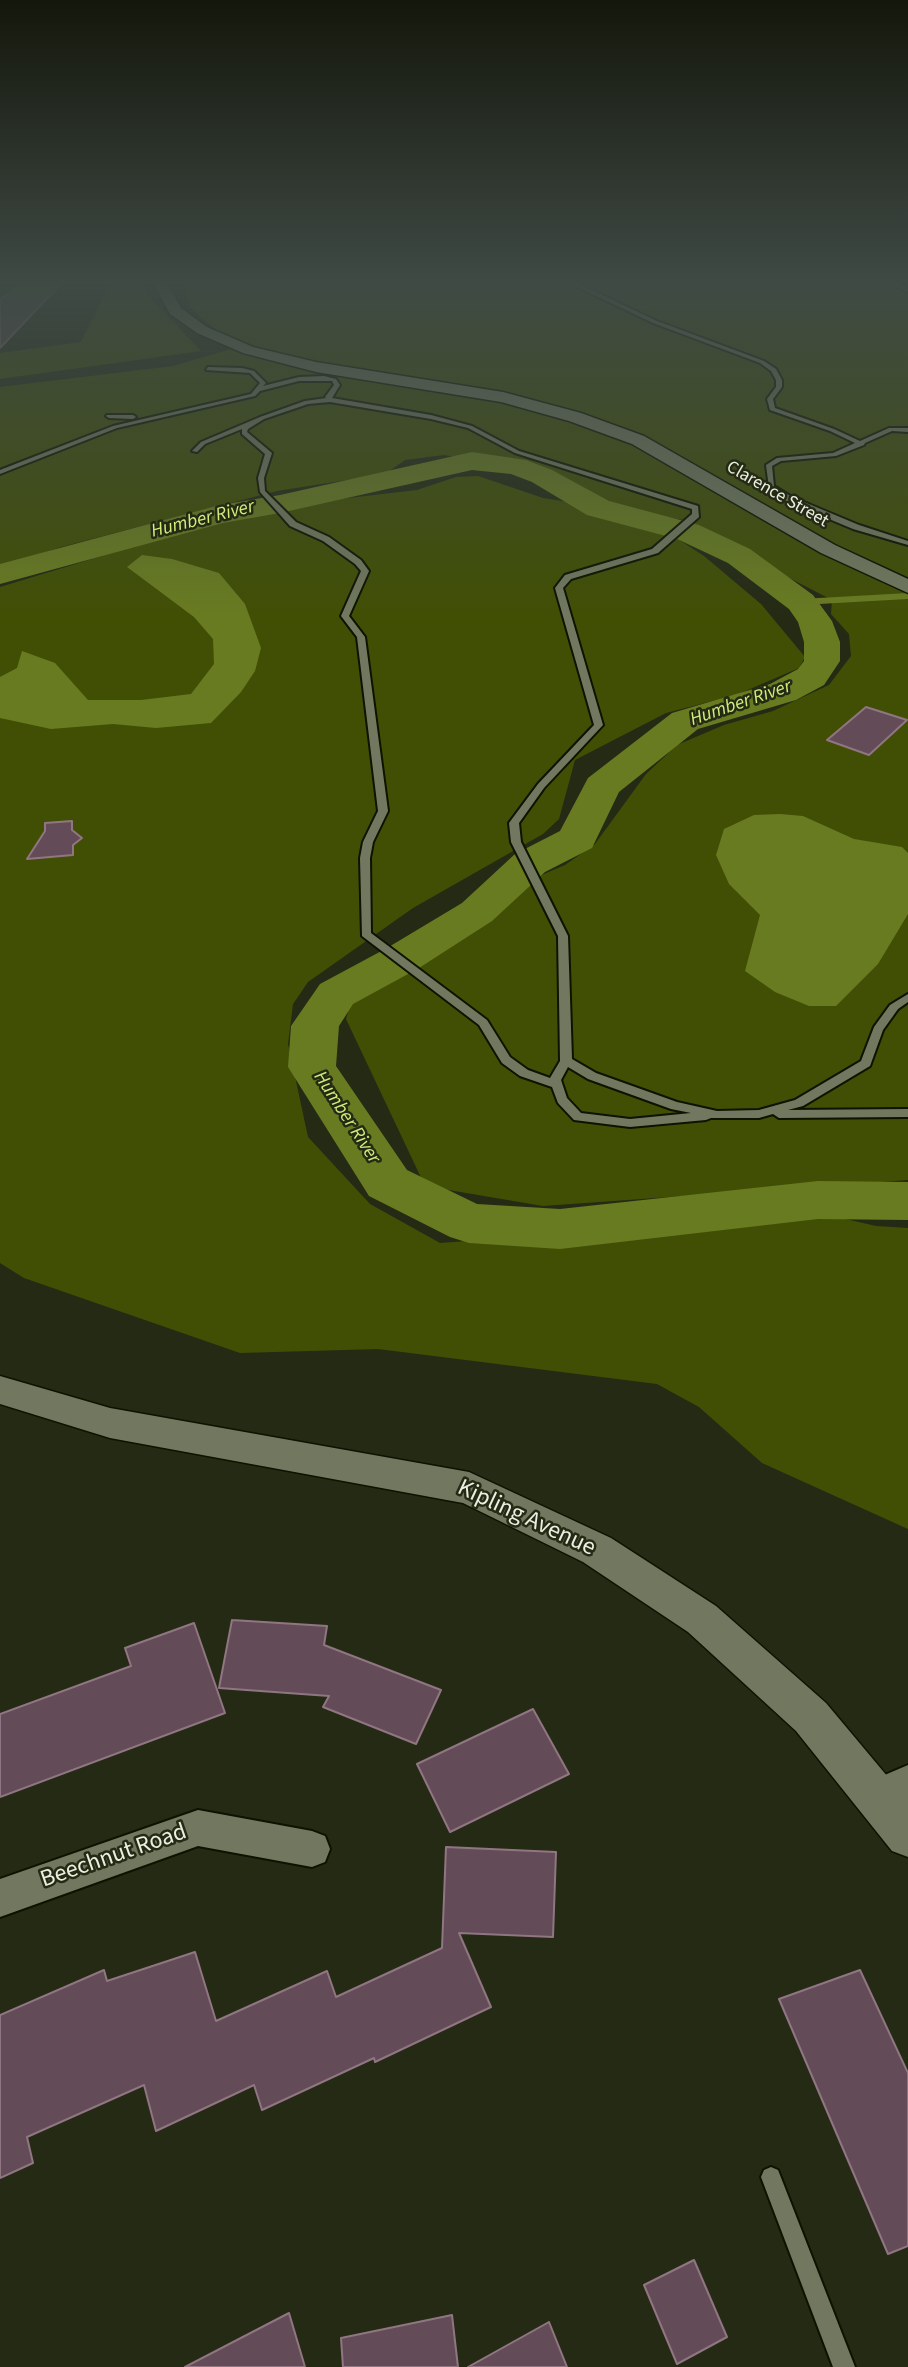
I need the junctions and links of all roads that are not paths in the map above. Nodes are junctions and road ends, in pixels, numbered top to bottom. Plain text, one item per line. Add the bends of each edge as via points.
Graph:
1 (249, 394) edge
2 (330, 394) edge
3 (488, 394) edge
4 (774, 394) edge
5 (330, 400) junction
6 (166, 414) junction
7 (109, 416) dead end
8 (254, 422) junction
9 (908, 430) edge
10 (862, 444) junction
11 (195, 451) dead end
12 (0, 472) edge
13 (908, 543) edge
14 (908, 587) edge
15 (908, 997) edge
16 (566, 1061) junction
17 (556, 1084) junction
18 (759, 1114) junction
19 (908, 1114) edge
20 (724, 1115) junction
21 (0, 1390) edge
22 (893, 1789) edge
23 (908, 1835) edge
24 (312, 1849) dead end
25 (0, 1898) edge
26 (771, 2176) dead end
27 (844, 2367) edge

1 - 6 lane
2 - 5 lane
3 - 14 street, Clarence Street via 575,417 638,440 828,549
4 - 10 lane via 772,409
5 - 8 lane via 307,402
5 - 16 lane via 470,427 517,452 695,508 696,515 655,551 568,577 559,588 599,724 541,786 514,823 516,842 563,936
6 - 7 lane
6 - 12 lane via 115,427
8 - 11 lane via 235,427
8 - 17 lane via 244,433 269,453 262,491 293,524 326,539 365,571 345,616 361,636 383,811 365,858 366,934 483,1023 506,1060 524,1073
9 - 10 lane via 891,429
10 - 13 lane via 834,455 779,459 769,465 771,486 822,514
15 - 18 lane via 894,1007 878,1030 866,1063 799,1103
16 - 17 lane
16 - 20 lane via 592,1076 674,1106
17 - 20 lane via 562,1100 578,1117 600,1122
18 - 19 lane
18 - 20 lane
21 - 22 street, Kipling Avenue via 110,1423 469,1488 597,1550 702,1619
22 - 23 street, Kipling Avenue
24 - 25 street, Beechnut Road via 198,1828
26 - 27 lane

